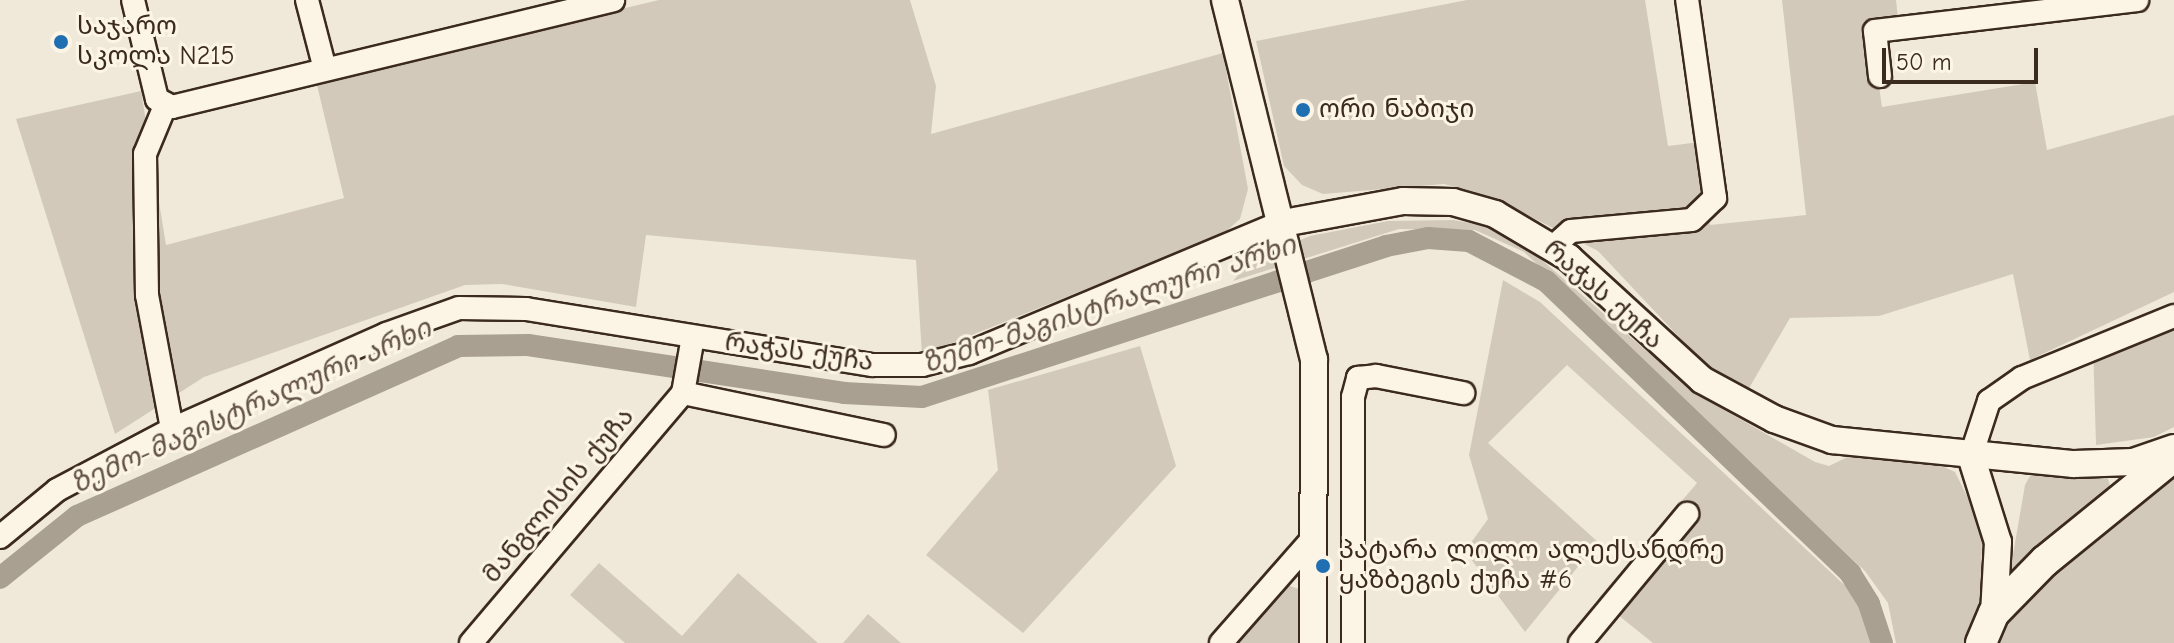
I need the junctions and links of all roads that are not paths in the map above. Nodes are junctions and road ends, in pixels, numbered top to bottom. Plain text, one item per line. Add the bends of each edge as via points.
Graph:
1 (133, 0) edge
2 (307, 0) edge
3 (613, 0) edge
4 (1225, 0) edge
5 (1687, 0) edge
6 (2137, 0) edge
7 (325, 69) junction
8 (1880, 76) dead end
9 (165, 106) junction
10 (1281, 234) junction
11 (1553, 247) junction
12 (2174, 316) edge
13 (691, 344) junction
14 (684, 388) junction
15 (1463, 393) dead end
16 (172, 429) junction
17 (884, 435) dead end
18 (2174, 448) edge
19 (1971, 456) junction
20 (2174, 456) edge
21 (1687, 514) dead end
22 (0, 537) edge
23 (1314, 537) junction
24 (1994, 613) junction
25 (471, 643) edge
26 (1221, 643) edge
27 (1313, 643) edge
28 (1353, 643) edge
29 (1580, 643) edge
30 (1981, 643) edge

1 - 9 street via 157,99
2 - 7 street
3 - 7 street
4 - 10 street
5 - 11 street via 1715,198 1692,220 1571,231
6 - 8 street via 1875,31
7 - 9 street
9 - 16 street via 145,154 147,295
10 - 11 street, რაჭას ქუჩა via 1403,201 1453,202 1495,214
10 - 13 street, რაჭას ქუჩა via 969,353 922,365 873,365
10 - 23 street via 1314,359
11 - 19 street, რაჭას ქუჩა via 1702,380 1774,419 1832,440
12 - 19 street via 2022,378 1989,401
13 - 14 street
13 - 16 street, რაჭას ქუჩა via 526,309 459,308 386,334
14 - 17 street
14 - 25 street, მანგლისის ქუჩა
15 - 28 street via 1376,376 1358,378 1353,397
16 - 22 street, რაჭას ქუჩა via 57,490
18 - 19 street, რაჭას ქუჩა via 2118,462
19 - 24 street via 1998,542
20 - 24 main road via 2069,540
21 - 29 street
23 - 26 street
23 - 27 street
24 - 30 main road

